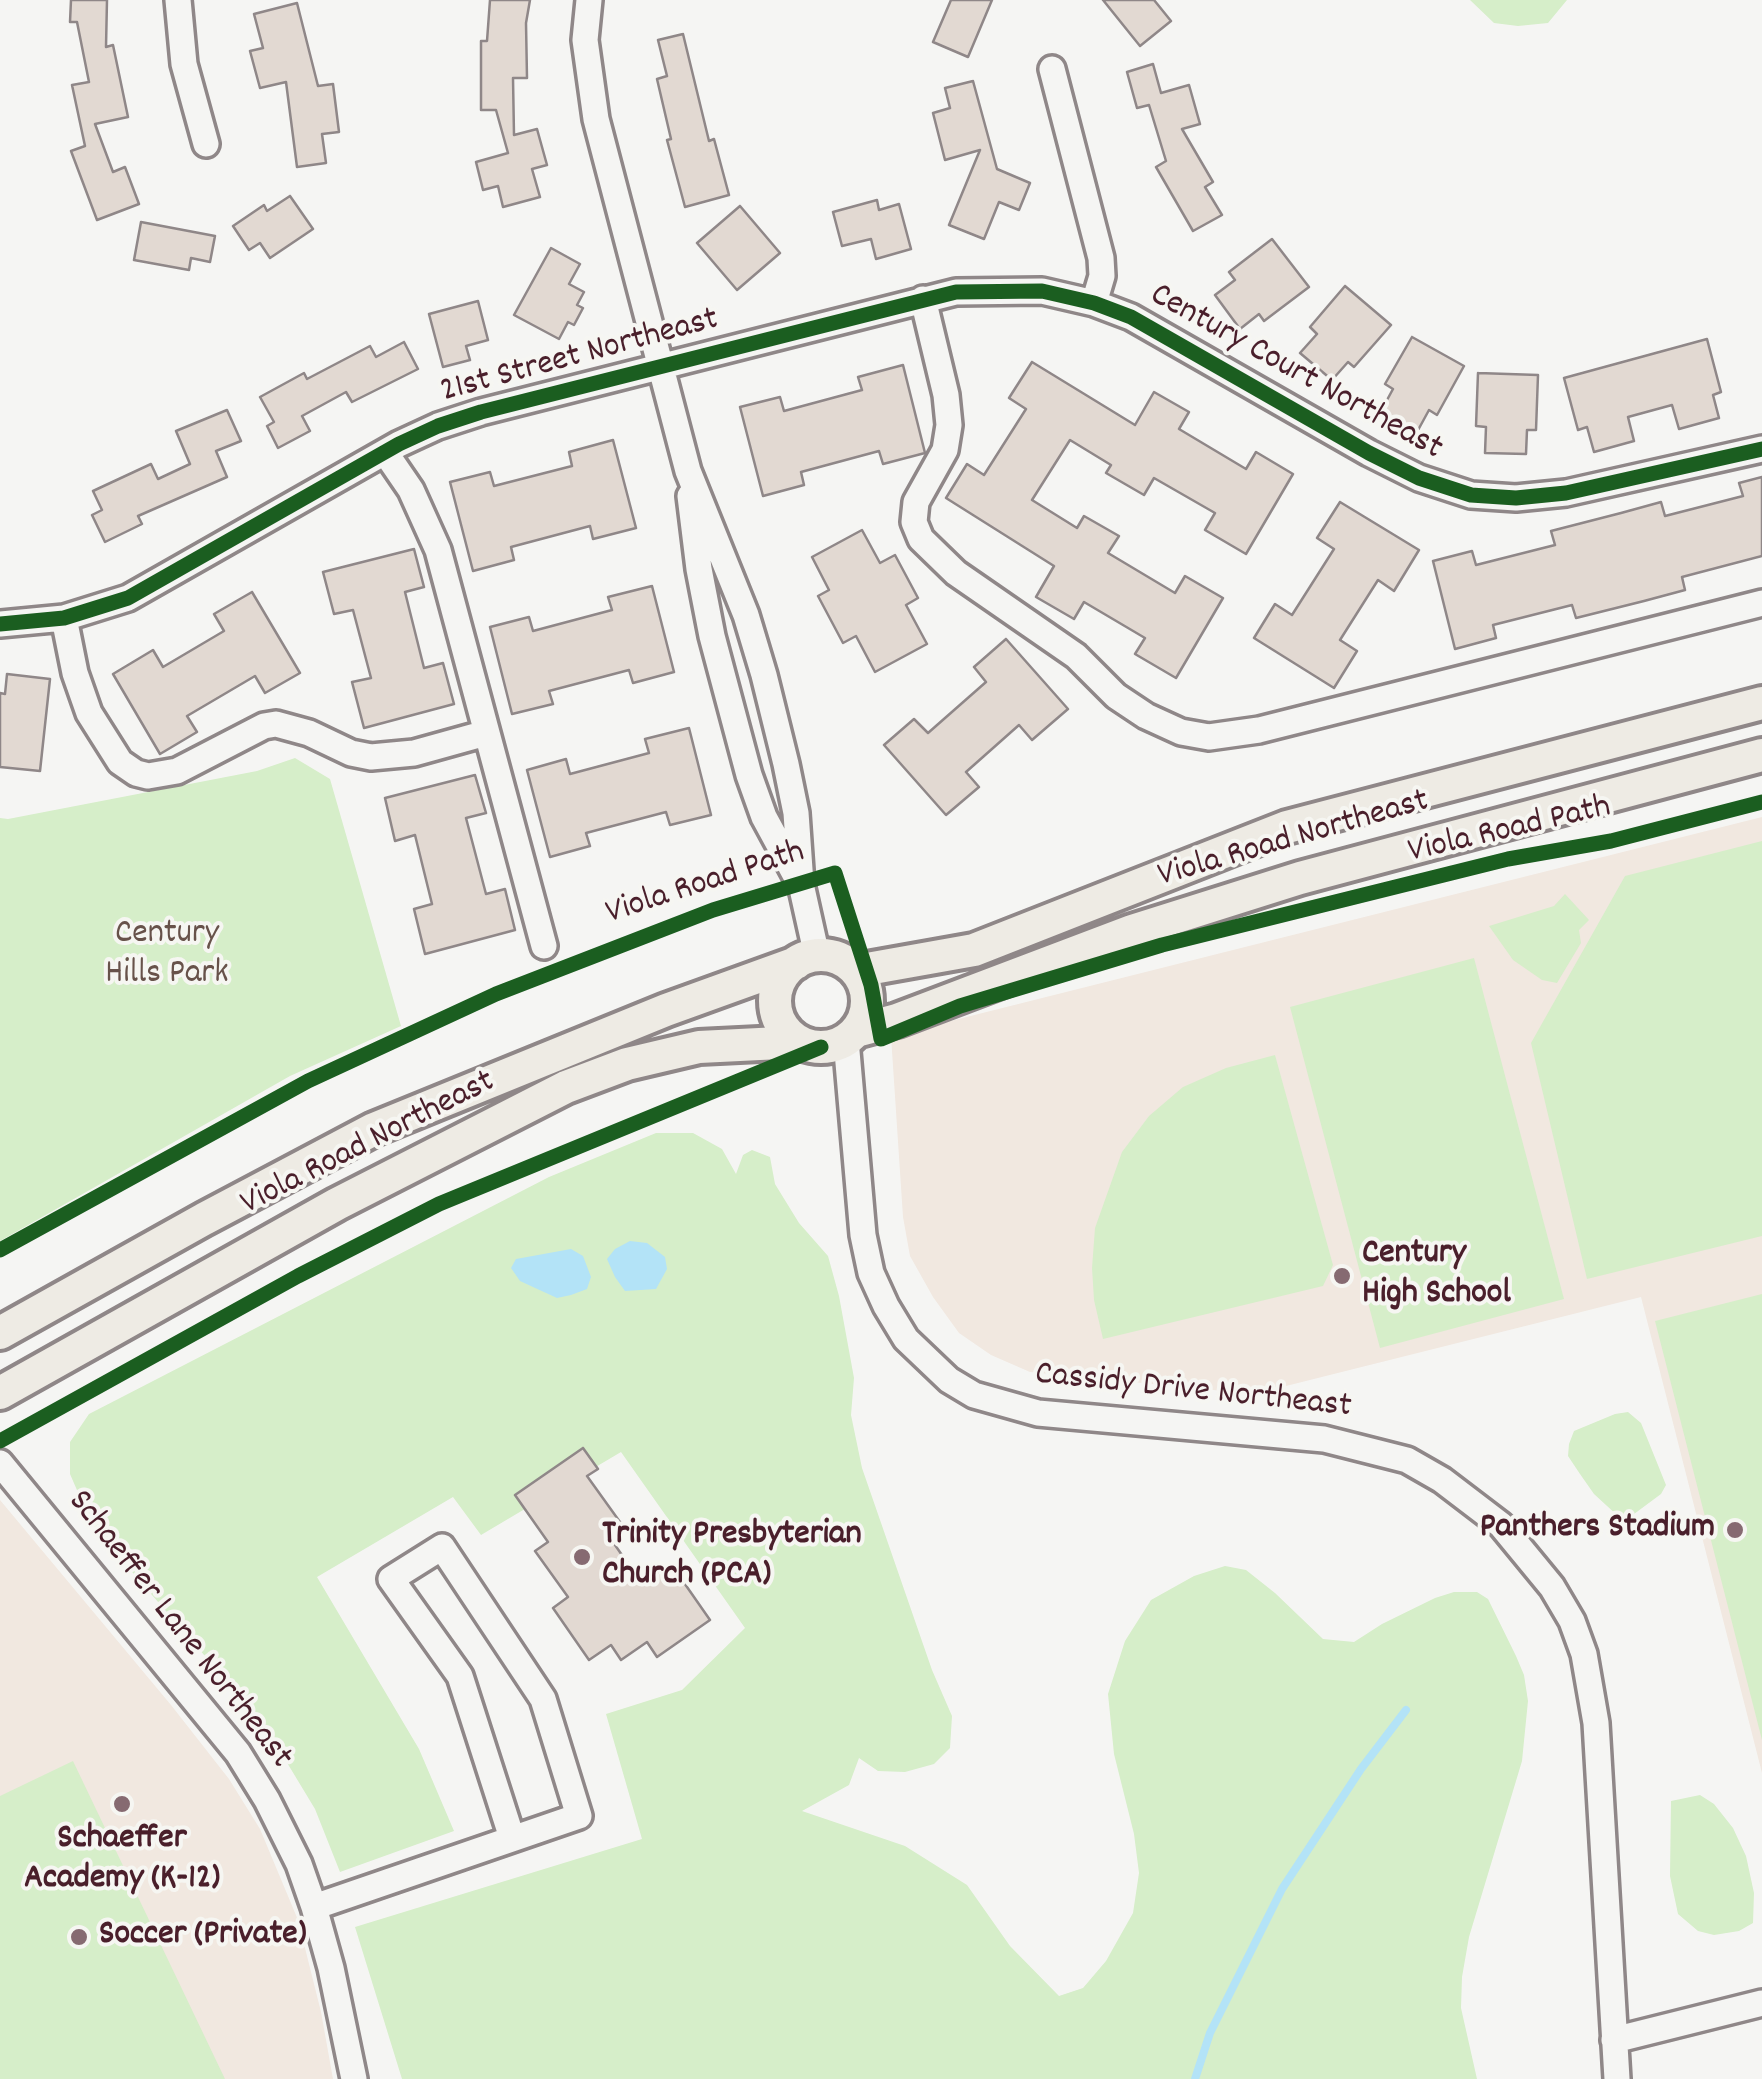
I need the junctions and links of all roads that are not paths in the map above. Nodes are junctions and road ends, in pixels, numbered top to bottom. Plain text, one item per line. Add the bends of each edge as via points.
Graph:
1 (178, 0) edge
2 (588, 0) edge
3 (1052, 69) dead end
4 (206, 144) dead end
5 (924, 299) junction
6 (1094, 302) junction
7 (660, 367) junction
8 (1762, 448) edge
9 (386, 452) junction
10 (688, 471) junction
11 (1762, 603) edge
12 (64, 618) junction
13 (0, 624) edge
14 (1762, 703) edge
15 (486, 733) junction
16 (1762, 754) edge
17 (800, 884) junction
18 (544, 946) dead end
19 (806, 959) junction
20 (856, 971) junction
21 (851, 1036) junction
22 (800, 1042) junction
23 (0, 1332) edge
24 (0, 1393) edge
25 (0, 1464) edge
26 (512, 1838) junction
27 (314, 1907) junction
28 (1762, 2003) edge
29 (1614, 2040) junction
30 (354, 2079) edge
31 (1617, 2079) edge

1 - 4 street via 184,64
2 - 7 street via 589,84
3 - 6 street via 1101,258
5 - 6 street, 21st Street Northeast via 1003,289
5 - 7 street, 21st Street Northeast
5 - 11 street via 949,426 945,450 916,502 914,522 922,539 956,574 1076,656 1116,696 1181,732 1209,737 1259,730
6 - 8 street, Century Court Northeast via 1132,317 1369,453 1470,495 1566,493
7 - 9 street, 21st Street Northeast via 480,412
7 - 10 street
9 - 12 street, 21st Street Northeast via 152,586
9 - 15 street via 434,536
10 - 17 street via 764,675 796,814
10 - 17 street via 699,569 740,740 764,817
12 - 13 street, 21st Street Northeast
12 - 15 street via 89,713 120,762 136,773 177,771 276,724 371,757
14 - 20 main road, Viola Road Northeast via 1287,828 974,950
15 - 18 street
16 - 21 main road, Viola Road Northeast via 1300,878 1132,931
17 - 19 street
19 - 20 main road via 834,957
19 - 22 main road via 779,982 776,1008 786,1032
19 - 23 main road, Viola Road Northeast via 374,1129
20 - 21 main road via 867,1008
21 - 22 main road via 821,1048
21 - 29 street, Cassidy Drive Northeast via 862,1235 872,1273 906,1338 948,1380 974,1396 1038,1413 1324,1439 1407,1460 1501,1524 1528,1556 1572,1622 1592,1692
22 - 24 main road, Viola Road Northeast via 700,1047 627,1064 566,1088 258,1246
25 - 27 street, Schaeffer Lane Northeast via 238,1753 300,1864
26 - 26 street via 460,1676 391,1579 442,1546 543,1699 579,1816
26 - 27 street
27 - 30 street, Schaeffer Lane Northeast
28 - 29 street
29 - 31 street, Cassidy Drive Northeast

